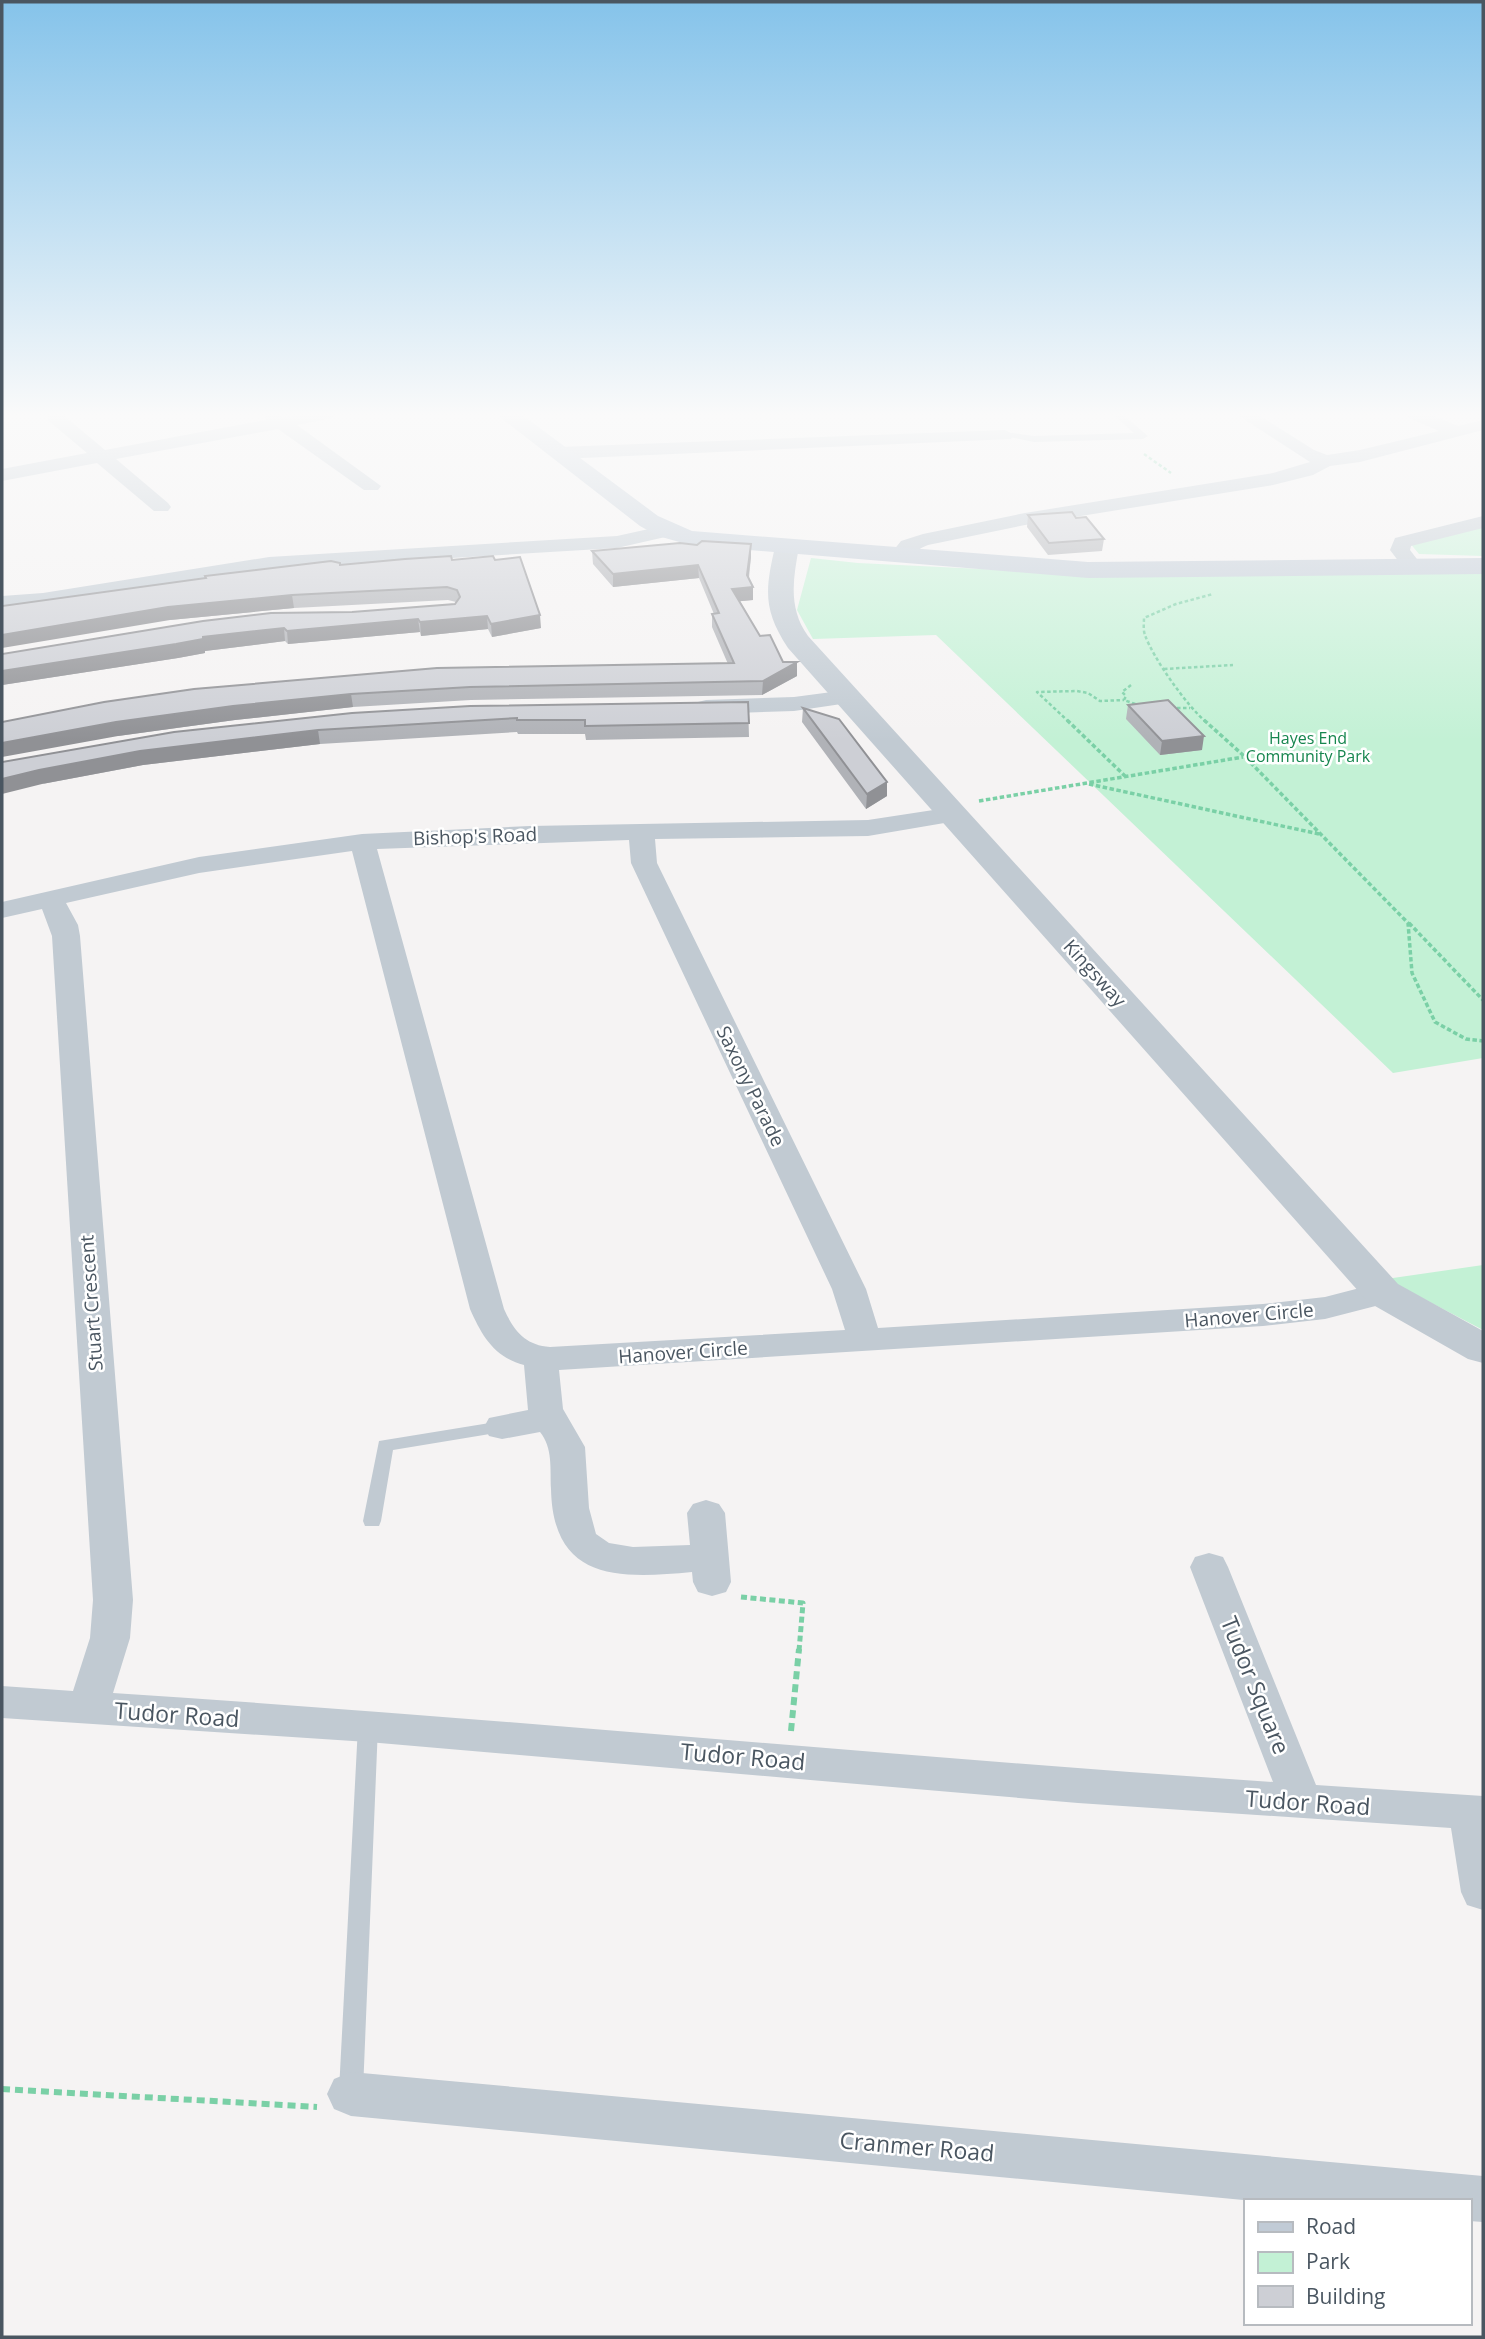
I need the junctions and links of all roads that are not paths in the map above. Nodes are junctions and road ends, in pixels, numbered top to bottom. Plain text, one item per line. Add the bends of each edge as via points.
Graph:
1 (654, 523) edge
2 (1005, 523) edge
3 (1478, 523) edge
4 (667, 531) junction
5 (787, 547) junction
6 (899, 556) junction
7 (1483, 566) edge
8 (1413, 567) junction
9 (2, 602) edge
10 (847, 697) junction
11 (681, 707) edge
12 (950, 811) junction
13 (642, 831) junction
14 (362, 842) junction
15 (50, 897) junction
16 (2, 910) edge
17 (1383, 1293) junction
18 (865, 1340) junction
19 (1483, 1349) edge
20 (541, 1357) junction
21 (549, 1418) junction
22 (502, 1427) joint
23 (706, 1513) dead end
24 (372, 1521) dead end
25 (1209, 1567) dead end
26 (2, 1702) edge
27 (89, 1709) junction
28 (368, 1726) junction
29 (1302, 1802) junction
30 (1476, 1813) edge
31 (1483, 1892) edge
32 (351, 2094) joint
33 (1483, 2199) edge

1 - 4 main road
2 - 6 street via 923,540 908,545
3 - 8 street via 1402,542 1400,550
4 - 5 main road
4 - 9 street via 617,542 245,565 85,601
5 - 6 main road
5 - 10 street, Kingsway via 779,592 782,617
6 - 8 main road via 1123,571
7 - 8 main road
10 - 11 street via 794,704
10 - 12 street, Kingsway
12 - 13 street, Bishop's Road via 868,828
12 - 17 street, Kingsway
13 - 14 street, Bishop's Road
13 - 18 street, Saxony Parade via 644,863 849,1289
14 - 15 street, Bishop's Road via 209,863
14 - 20 street, Hanover Circle via 487,1309 506,1345
15 - 16 street, Bishop's Road
15 - 27 street, Stuart Crescent via 66,936 113,1600 110,1638
17 - 18 street, Hanover Circle via 1325,1308 1274,1314
17 - 19 street, Kingsway
18 - 20 street, Hanover Circle
20 - 21 street
21 - 22 street
21 - 23 street via 566,1443 574,1529 587,1548 631,1562 711,1569
22 - 24 lane via 385,1444
25 - 29 street, Tudor Square
26 - 27 street, Tudor Road
27 - 28 street, Tudor Road
28 - 29 street, Tudor Road
28 - 32 lane
29 - 30 street, Tudor Road
30 - 31 street
32 - 33 street, Cranmer Road

